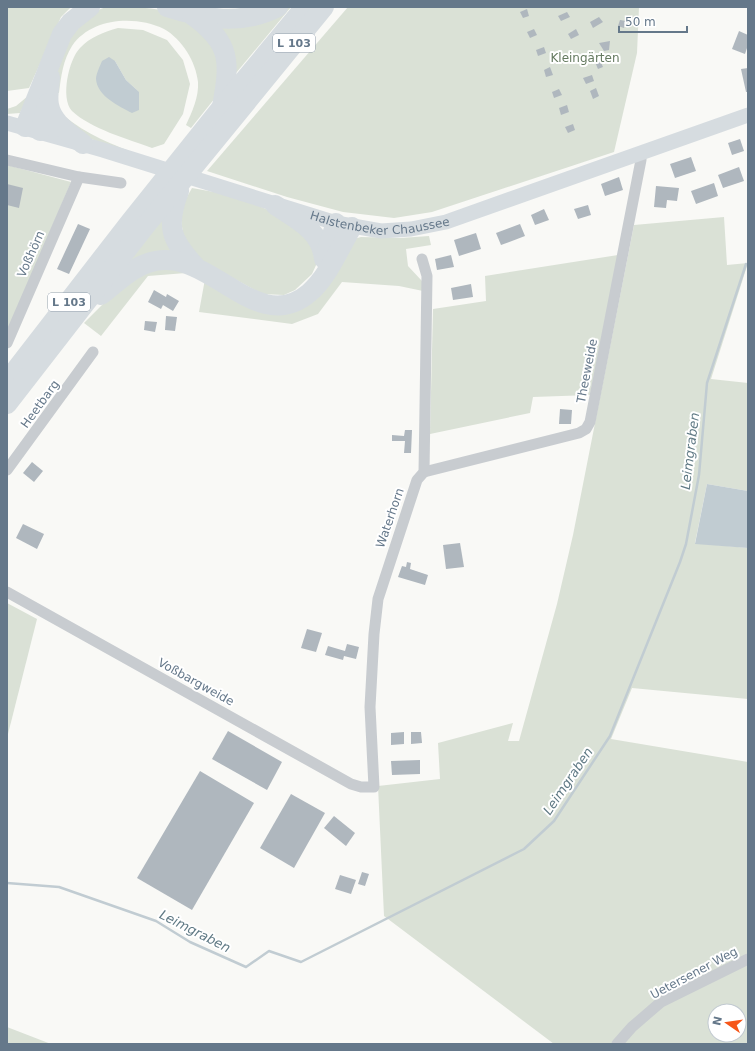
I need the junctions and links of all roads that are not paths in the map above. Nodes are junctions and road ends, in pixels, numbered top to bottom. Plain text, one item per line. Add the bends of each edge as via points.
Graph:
1 (90, 7) edge
2 (167, 7) edge
3 (278, 7) edge
4 (305, 7) edge
5 (324, 7) edge
6 (191, 14) junction
7 (49, 67) junction
8 (48, 103) junction
9 (222, 107) junction
10 (748, 115) edge
11 (24, 127) edge
12 (83, 144) junction
13 (640, 152) junction
14 (7, 160) edge
15 (79, 177) junction
16 (184, 178) junction
17 (121, 183) dead end
18 (275, 205) junction
19 (344, 225) junction
20 (422, 259) dead end
21 (324, 260) junction
22 (195, 266) junction
23 (317, 284) junction
24 (78, 313) junction
25 (7, 343) edge
26 (93, 352) dead end
27 (7, 381) edge
28 (7, 404) edge
29 (7, 470) edge
30 (424, 472) junction
31 (7, 592) edge
32 (374, 787) joint
33 (748, 959) edge
34 (617, 1044) edge

1 - 7 highway via 71,22 62,34
2 - 6 highway, L 103
3 - 6 highway, L 103 via 264,14 239,20
4 - 9 highway, L 103
5 - 16 highway, L 103
6 - 9 highway, L 103 via 208,26 224,49 228,64
7 - 8 highway
7 - 11 highway
8 - 11 highway
8 - 12 highway via 52,116
9 - 27 highway, L 103
10 - 13 main road, Halstenbeker Chaussee
11 - 12 main road, Halstenbeker Chaussee
12 - 18 main road, Halstenbeker Chaussee
13 - 19 main road, Halstenbeker Chaussee via 446,222 381,231
13 - 30 street, Theeweide via 641,160 590,422 586,429 579,433
14 - 15 street
15 - 17 street
15 - 25 street, Voßhörn
16 - 22 highway, L 103 via 172,209 171,226 176,244
16 - 24 highway, L 103
18 - 19 main road, Halstenbeker Chaussee
18 - 21 highway via 316,235 323,248
19 - 21 highway
19 - 23 highway, L 103 via 338,254
20 - 30 street, Waterhorn via 427,276
21 - 23 highway
22 - 23 highway, L 103 via 267,305 296,301
22 - 24 highway, L 103 via 178,260 148,263 129,273
24 - 28 highway, L 103
26 - 29 street, Heetbarg
30 - 32 street, Waterhorn via 417,480 378,599 370,707
31 - 32 street, Voßbargweide via 352,784
33 - 34 street, Uetersener Weg via 661,1002

